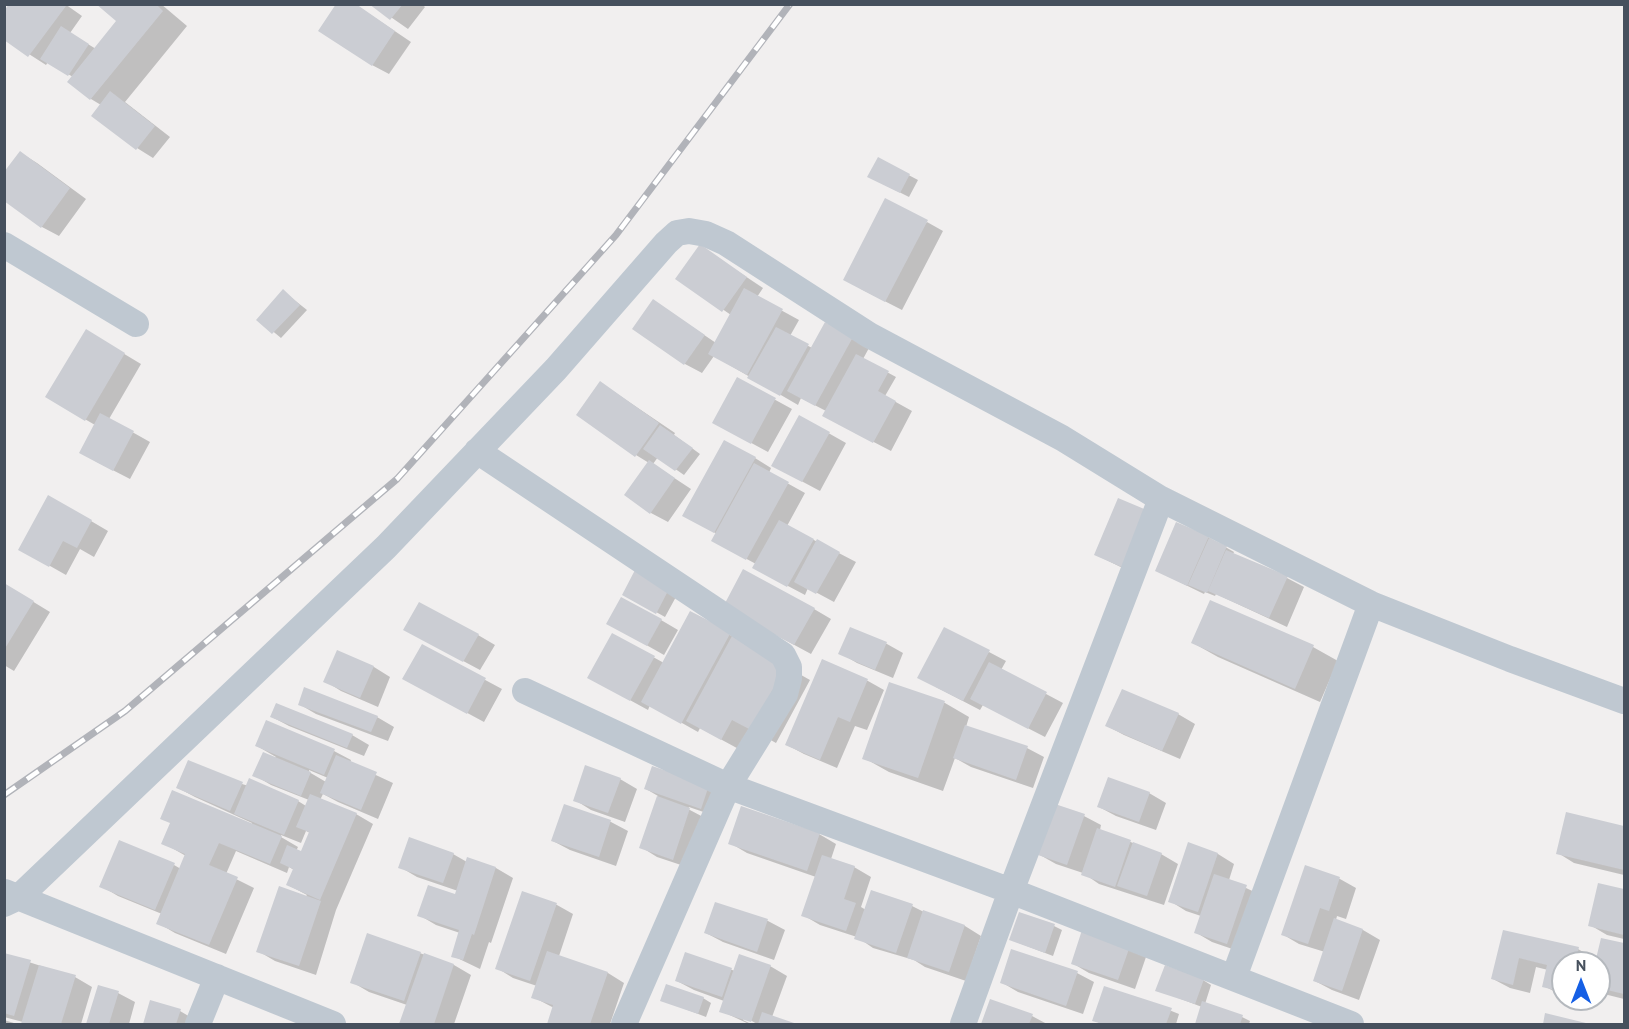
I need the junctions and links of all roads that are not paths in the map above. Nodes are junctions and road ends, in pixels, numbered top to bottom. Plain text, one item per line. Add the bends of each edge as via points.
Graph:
1 (4, 244) edge
2 (136, 324) dead end
3 (477, 451) junction
4 (1161, 499) junction
5 (1371, 604) junction
6 (525, 691) dead end
7 (1624, 701) edge
8 (728, 786) junction
9 (1011, 891) junction
10 (9, 898) edge
11 (217, 976) junction
12 (1234, 977) junction
13 (198, 1024) edge
14 (333, 1024) edge
15 (624, 1024) edge
16 (963, 1024) edge
17 (1352, 1024) edge

1 - 2 street
3 - 4 street via 556,369 666,243 677,233 689,231 726,243 869,335 1062,438
3 - 8 street via 783,655 789,667 784,694
3 - 10 street via 386,547
4 - 5 street
4 - 9 street
5 - 7 street
5 - 12 street
6 - 8 street
8 - 9 street
8 - 15 street
9 - 12 street
9 - 16 street
10 - 11 street
11 - 13 street
11 - 14 street
12 - 17 street

